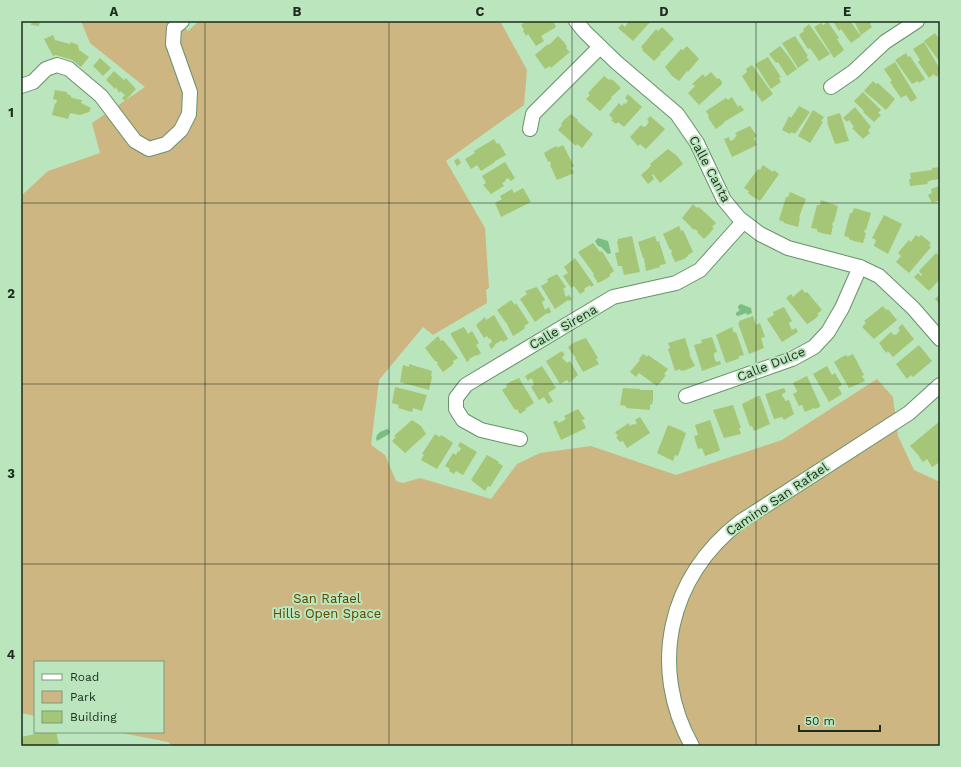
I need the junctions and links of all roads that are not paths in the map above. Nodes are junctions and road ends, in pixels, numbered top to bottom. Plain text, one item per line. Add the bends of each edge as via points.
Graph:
1 (182, 21) edge
2 (576, 21) edge
3 (916, 21) edge
4 (600, 47) junction
5 (21, 86) edge
6 (831, 87) dead end
7 (530, 129) dead end
8 (743, 222) junction
9 (860, 267) junction
10 (940, 339) edge
11 (940, 385) edge
12 (686, 396) dead end
13 (520, 439) dead end
14 (692, 746) edge

1 - 5 street via 174,28 173,44 190,92 189,114 182,130 166,144 149,149 135,141 101,96 69,69 57,65 46,69 33,82
2 - 4 street, Calle Canta
3 - 6 street via 885,42 853,72
4 - 7 street via 533,114
4 - 8 street, Calle Canta via 677,114 697,143 724,200
8 - 9 street, Calle Canta via 788,248
8 - 13 street, Calle Sirena via 700,270 676,283 613,297 466,385 456,398 456,409 463,420 481,430
9 - 10 street, Calle Canta via 879,276 913,308
9 - 12 street, Calle Dulce via 828,332 814,347 792,359
11 - 14 street, Camino San Rafael via 909,413 740,522 702,559 682,594 669,647 670,682 676,711

